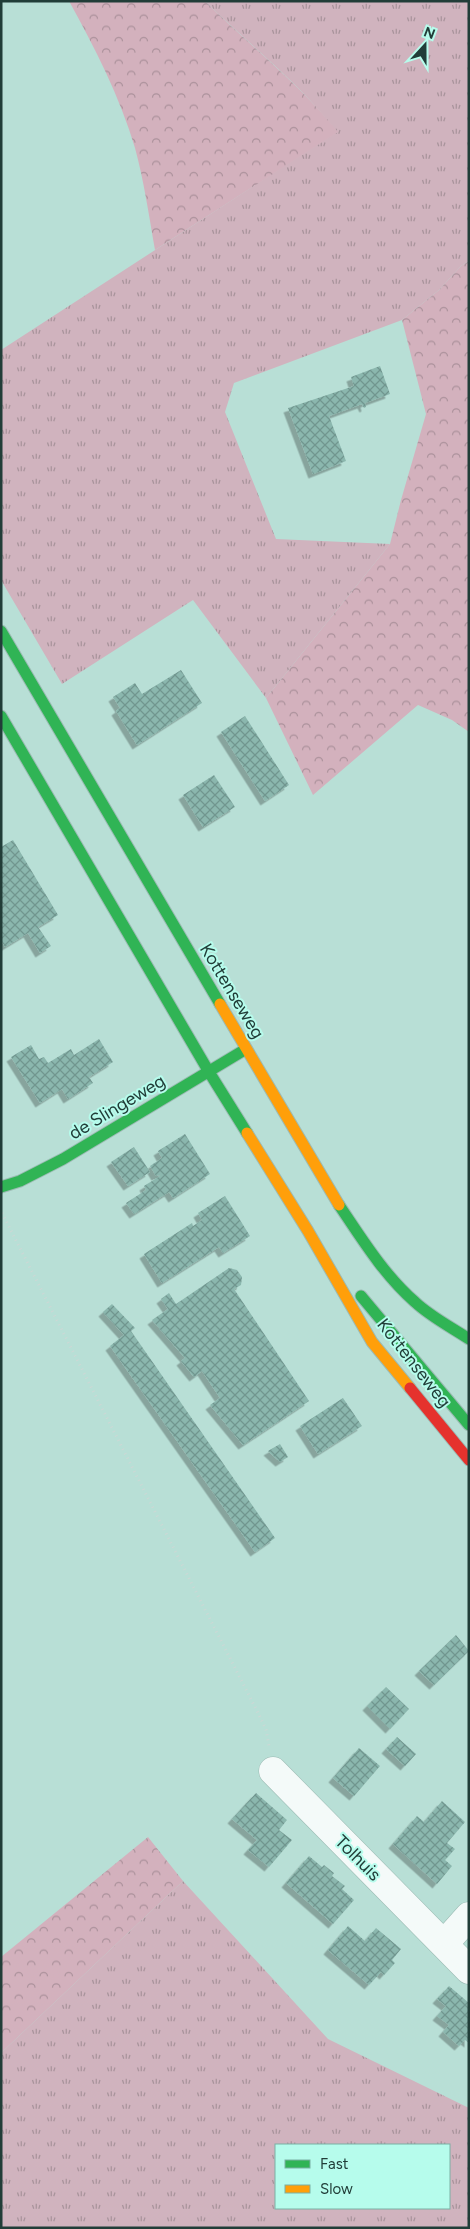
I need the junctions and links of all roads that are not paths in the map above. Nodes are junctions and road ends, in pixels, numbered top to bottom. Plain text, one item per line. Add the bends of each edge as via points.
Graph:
1 (2, 632) edge
2 (1, 716) edge
3 (246, 1049) junction
4 (209, 1072) junction
5 (1, 1187) edge
6 (308, 1231) junction
7 (469, 1339) edge
8 (469, 1425) edge
9 (469, 1460) edge
10 (273, 1771) road end
11 (469, 1916) edge
12 (444, 1944) junction
13 (469, 1970) edge

1 - 3 street, Kottenseweg
2 - 4 street, Kottenseweg
3 - 4 street, de Slingeweg
3 - 7 street, Kottenseweg via 329,1190 383,1268 410,1298
4 - 5 street, de Slingeweg via 63,1159
4 - 6 street, Kottenseweg
6 - 8 street, Kottenseweg
6 - 9 street, Kottenseweg via 372,1342
10 - 12 street, Tolhuis
11 - 12 street
12 - 13 street, Tolhuis

